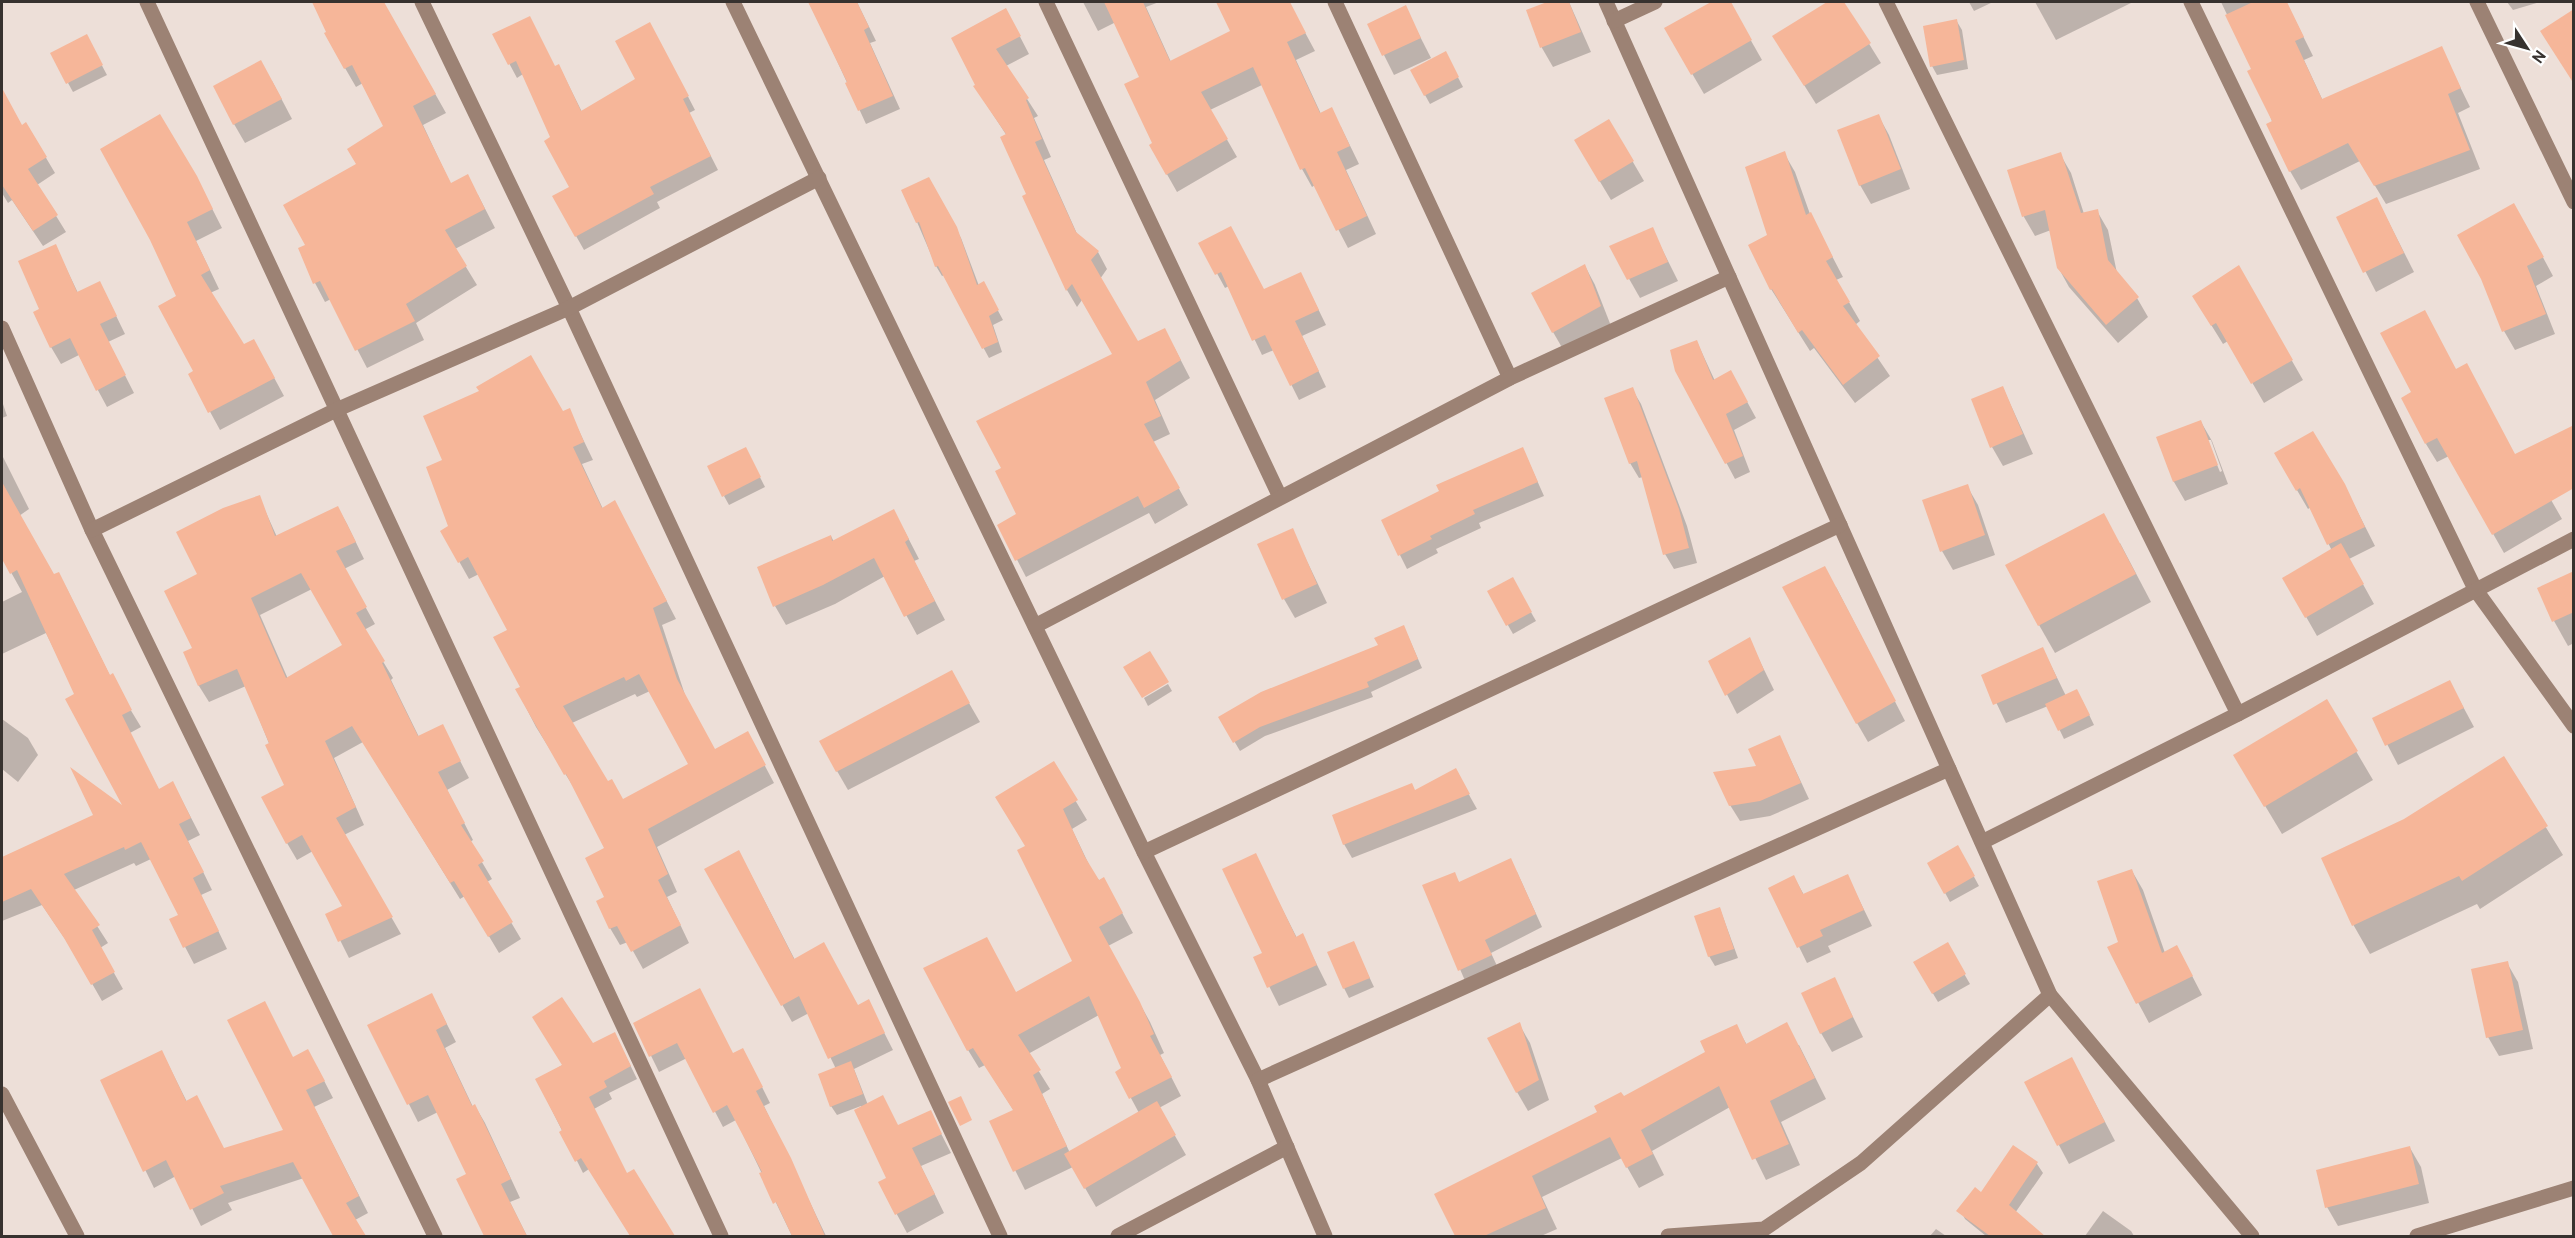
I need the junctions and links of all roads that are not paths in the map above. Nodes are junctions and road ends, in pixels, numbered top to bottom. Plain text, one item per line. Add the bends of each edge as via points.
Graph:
1 (147, 2) edge
2 (422, 2) edge
3 (733, 2) edge
4 (1047, 2) edge
5 (1335, 2) edge
6 (1606, 2) edge
7 (1655, 2) edge
8 (1886, 2) edge
9 (2191, 2) edge
10 (2476, 2) edge
11 (1614, 21) junction
12 (819, 178) junction
13 (2574, 202) edge
14 (1729, 277) junction
15 (569, 308) junction
16 (2, 328) edge
17 (1510, 378) junction
18 (336, 410) junction
19 (1280, 497) junction
20 (1840, 525) junction
21 (92, 530) junction
22 (2574, 539) edge
23 (2475, 589) junction
24 (1035, 626) junction
25 (2238, 714) junction
26 (2574, 726) edge
27 (1949, 769) junction
28 (1982, 842) junction
29 (1144, 852) junction
30 (2050, 995) junction
31 (1258, 1080) junction
32 (2, 1094) edge
33 (1287, 1148) junction
34 (2574, 1188) edge
35 (2450, 1232) edge
36 (77, 1236) edge
37 (435, 1236) edge
38 (721, 1236) edge
39 (1000, 1236) edge
40 (1118, 1236) edge
41 (1325, 1236) edge
42 (1668, 1236) edge
43 (2252, 1236) edge
44 (2417, 1236) edge

1 - 18 street
2 - 15 street
3 - 12 street
4 - 19 street
5 - 17 street
6 - 11 street
7 - 11 street
8 - 25 street
9 - 23 street
10 - 13 street
11 - 14 street
12 - 15 street
12 - 24 street
14 - 17 street
14 - 20 street
15 - 18 street
15 - 39 street
16 - 21 street
17 - 19 street
18 - 21 street
18 - 38 street
19 - 24 street
20 - 27 street
20 - 29 street
21 - 37 street
22 - 23 street
23 - 25 street
23 - 26 street
24 - 29 street
25 - 28 street
27 - 28 street
27 - 31 street
28 - 30 street
29 - 31 street
30 - 42 street via 1861,1163 1764,1230
30 - 43 street
31 - 33 street
32 - 36 street
33 - 40 street
33 - 41 street
34 - 35 street
35 - 44 street

